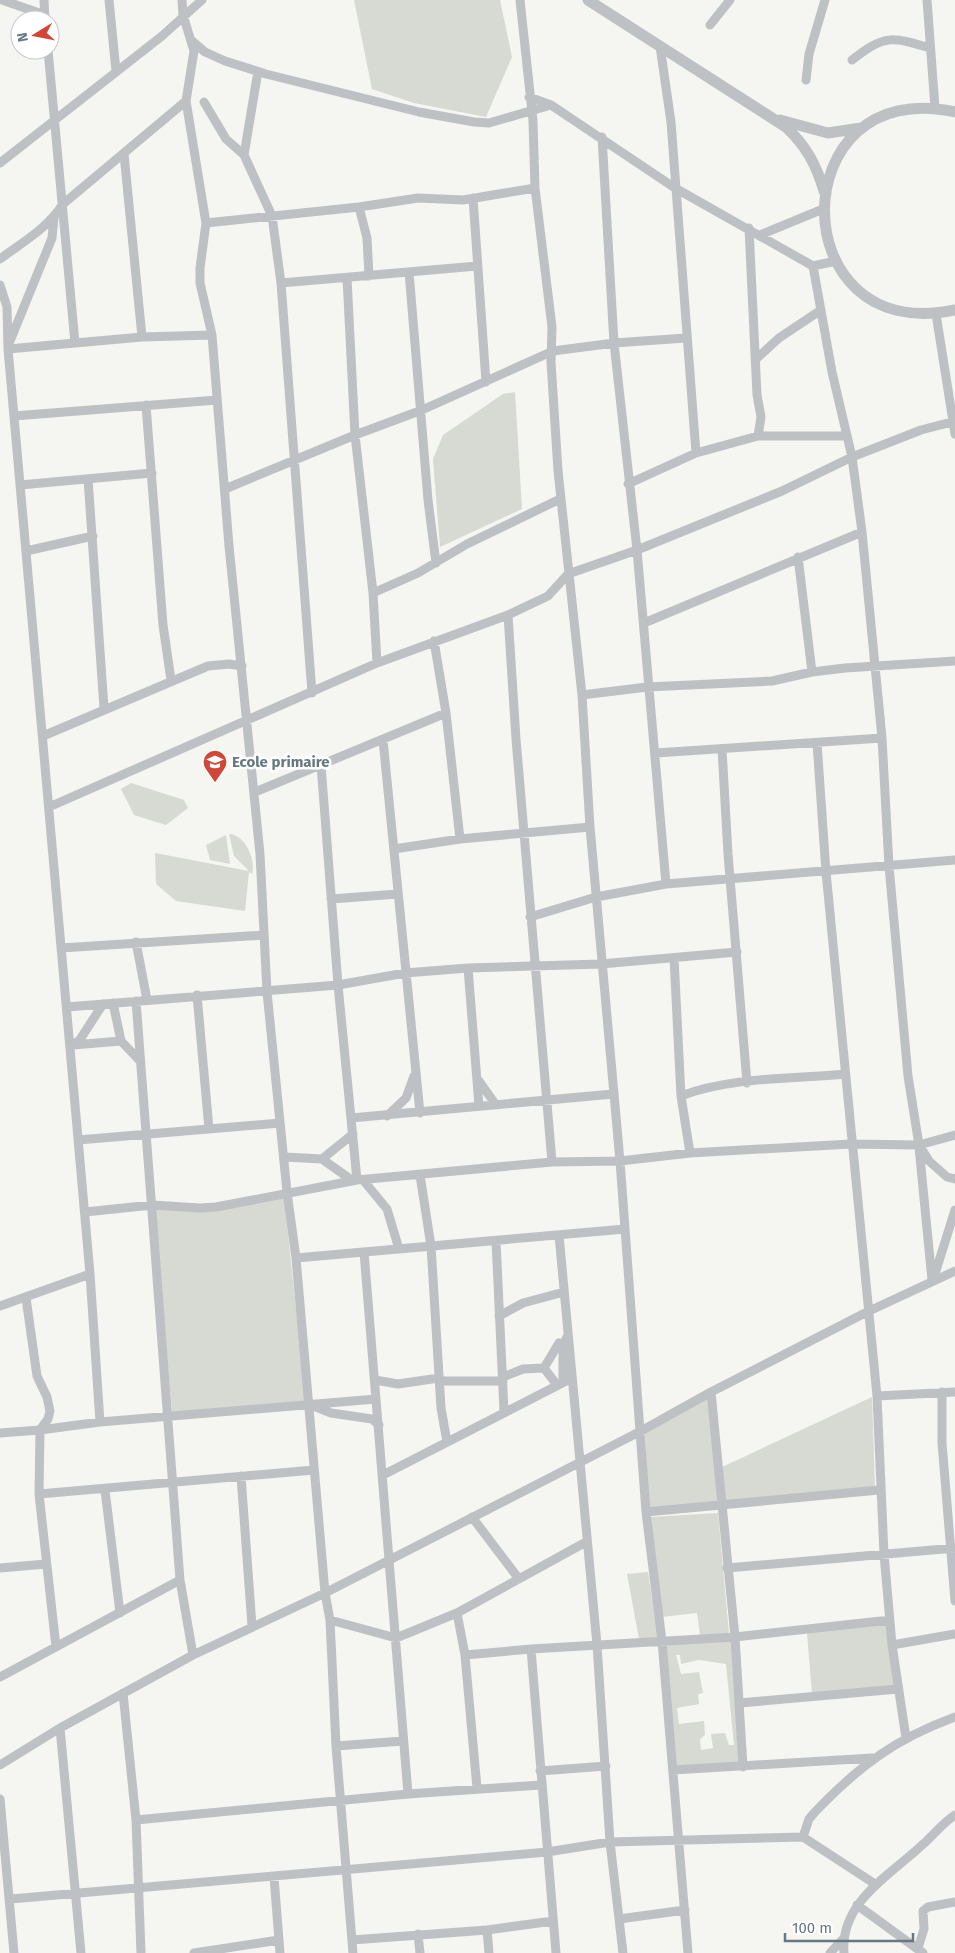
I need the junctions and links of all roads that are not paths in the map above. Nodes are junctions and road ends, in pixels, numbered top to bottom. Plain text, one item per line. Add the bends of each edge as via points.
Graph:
1 (2, 0) edge
2 (109, 0) edge
3 (182, 0) edge
4 (202, 0) edge
5 (520, 0) edge
6 (588, 0) edge
7 (730, 0) edge
8 (825, 0) edge
9 (927, 0) edge
10 (27, 10) edge
11 (183, 15) junction
12 (710, 25) dead end
13 (192, 41) junction
14 (660, 46) junction
15 (930, 48) junction
16 (49, 60) edge
17 (852, 60) dead end
18 (116, 72) junction
19 (257, 77) dead end
20 (806, 80) dead end
21 (529, 96) junction
22 (186, 101) junction
23 (204, 102) dead end
24 (551, 105) junction
25 (935, 108) junction
26 (531, 109) junction
27 (955, 112) edge
28 (774, 118) junction
29 (55, 119) junction
30 (865, 127) junction
31 (602, 137) junction
32 (124, 154) junction
33 (244, 155) junction
34 (1, 161) edge
35 (535, 188) junction
36 (675, 188) junction
37 (825, 192) junction
38 (473, 198) junction
39 (63, 204) junction
40 (359, 207) junction
41 (823, 209) junction
42 (272, 216) junction
43 (54, 217) junction
44 (206, 223) junction
45 (749, 228) junction
46 (760, 235) junction
47 (0, 259) edge
48 (836, 261) junction
49 (476, 266) junction
50 (813, 266) junction
51 (409, 272) junction
52 (369, 276) junction
53 (347, 278) junction
54 (281, 283) junction
55 (0, 285) edge
56 (821, 310) junction
57 (955, 310) edge
58 (936, 314) junction
59 (212, 335) junction
60 (142, 337) junction
61 (686, 338) junction
62 (75, 343) junction
63 (614, 343) junction
64 (8, 347) junction
65 (553, 351) junction
66 (755, 360) junction
67 (486, 382) junction
68 (217, 400) junction
69 (146, 405) junction
70 (422, 410) junction
71 (14, 416) junction
72 (955, 421) edge
73 (955, 434) edge
74 (355, 435) junction
75 (758, 436) junction
76 (847, 436) junction
77 (696, 453) junction
78 (852, 457) junction
79 (293, 460) junction
80 (152, 473) junction
81 (88, 478) junction
82 (628, 484) junction
83 (20, 485) junction
84 (225, 489) junction
85 (560, 499) junction
86 (862, 532) junction
87 (93, 536) junction
88 (637, 550) junction
89 (26, 551) junction
90 (798, 557) junction
91 (436, 563) junction
92 (568, 574) junction
93 (373, 593) junction
94 (508, 616) junction
95 (644, 622) junction
96 (434, 641) junction
97 (955, 661) edge
98 (377, 663) junction
99 (876, 665) junction
100 (242, 666) junction
101 (812, 672) junction
102 (171, 680) junction
103 (647, 687) junction
104 (312, 693) junction
105 (582, 695) junction
106 (104, 708) junction
107 (446, 713) junction
108 (247, 719) junction
109 (42, 736) junction
110 (882, 738) junction
111 (383, 740) junction
112 (817, 743) junction
113 (722, 749) junction
114 (656, 752) junction
115 (321, 765) junction
116 (255, 792) junction
117 (49, 807) junction
118 (590, 827) junction
119 (525, 834) junction
120 (460, 839) junction
121 (394, 849) junction
122 (955, 860) edge
123 (889, 866) junction
124 (826, 872) junction
125 (732, 880) junction
126 (666, 884) junction
127 (398, 894) junction
128 (596, 897) junction
129 (331, 899) junction
130 (530, 916) junction
131 (264, 936) junction
132 (136, 942) junction
133 (61, 948) junction
134 (737, 952) junction
135 (674, 958) junction
136 (601, 964) junction
137 (535, 965) junction
138 (468, 968) junction
139 (404, 973) junction
140 (338, 986) junction
141 (268, 992) junction
142 (196, 996) junction
143 (147, 1000) junction
144 (136, 1001) junction
145 (108, 1003) junction
146 (67, 1007) junction
147 (121, 1042) junction
148 (70, 1046) junction
149 (140, 1061) junction
150 (415, 1069) junction
151 (845, 1074) junction
152 (477, 1076) junction
153 (747, 1083) junction
154 (613, 1094) junction
155 (681, 1096) junction
156 (547, 1100) junction
157 (496, 1105) junction
158 (479, 1106) junction
159 (420, 1113) junction
160 (387, 1116) junction
161 (351, 1118) junction
162 (280, 1123) junction
163 (209, 1129) junction
164 (145, 1134) junction
165 (353, 1134) junction
166 (955, 1135) edge
167 (78, 1140) junction
168 (851, 1144) junction
169 (918, 1145) junction
170 (690, 1153) junction
171 (284, 1157) junction
172 (322, 1159) junction
173 (620, 1160) junction
174 (552, 1162) junction
175 (420, 1175) junction
176 (955, 1179) edge
177 (358, 1180) junction
178 (287, 1192) junction
179 (152, 1205) junction
180 (955, 1210) edge
181 (85, 1212) junction
182 (625, 1229) junction
183 (559, 1235) junction
184 (496, 1241) junction
185 (431, 1246) junction
186 (399, 1249) junction
187 (364, 1252) junction
188 (296, 1258) junction
189 (955, 1271) edge
190 (90, 1274) junction
191 (932, 1280) junction
192 (564, 1292) junction
193 (26, 1298) junction
194 (0, 1306) edge
195 (867, 1312) junction
196 (500, 1316) junction
197 (568, 1335) junction
198 (563, 1345) junction
199 (544, 1368) junction
200 (572, 1378) junction
201 (439, 1379) junction
202 (503, 1379) junction
203 (375, 1380) junction
204 (560, 1384) junction
205 (711, 1392) junction
206 (942, 1392) junction
207 (955, 1392) edge
208 (877, 1396) junction
209 (376, 1399) junction
210 (308, 1405) junction
211 (504, 1411) junction
212 (168, 1417) junction
213 (100, 1422) junction
214 (378, 1425) junction
215 (40, 1430) junction
216 (641, 1431) junction
217 (0, 1433) edge
218 (447, 1442) junction
219 (580, 1462) junction
220 (314, 1470) junction
221 (383, 1475) junction
222 (241, 1476) junction
223 (173, 1484) junction
224 (105, 1490) junction
225 (879, 1490) junction
226 (39, 1494) junction
227 (721, 1507) junction
228 (646, 1512) junction
229 (472, 1517) junction
230 (586, 1542) junction
231 (953, 1548) edge
232 (884, 1554) junction
233 (390, 1559) junction
234 (46, 1564) junction
235 (0, 1568) edge
236 (727, 1568) junction
237 (519, 1579) junction
238 (180, 1580) junction
239 (325, 1593) junction
240 (955, 1602) edge
241 (120, 1613) junction
242 (457, 1613) junction
243 (330, 1620) junction
244 (890, 1620) junction
245 (252, 1626) junction
246 (955, 1634) edge
247 (735, 1637) junction
248 (396, 1638) junction
249 (662, 1641) junction
250 (597, 1645) junction
251 (892, 1645) junction
252 (56, 1647) junction
253 (531, 1649) junction
254 (193, 1655) junction
255 (464, 1655) junction
256 (0, 1677) edge
257 (898, 1688) junction
258 (123, 1694) junction
259 (740, 1703) junction
260 (955, 1717) edge
261 (60, 1728) junction
262 (906, 1738) junction
263 (403, 1741) junction
264 (336, 1746) junction
265 (872, 1758) junction
266 (0, 1765) edge
267 (606, 1766) junction
268 (743, 1767) junction
269 (673, 1770) junction
270 (540, 1771) junction
271 (541, 1785) junction
272 (477, 1788) junction
273 (408, 1794) junction
274 (0, 1799) edge
275 (342, 1801) junction
276 (954, 1817) edge
277 (136, 1820) junction
278 (803, 1837) junction
279 (678, 1840) junction
280 (610, 1842) junction
281 (547, 1852) junction
282 (345, 1868) junction
283 (274, 1877) junction
284 (875, 1884) junction
285 (139, 1889) junction
286 (74, 1893) junction
287 (11, 1899) junction
288 (955, 1902) edge
289 (856, 1905) junction
290 (685, 1910) junction
291 (619, 1919) junction
292 (552, 1921) junction
293 (487, 1930) junction
294 (418, 1934) junction
295 (279, 1940) junction
296 (352, 1940) junction
297 (843, 1940) junction
298 (920, 1951) edge
299 (215, 1952) edge
300 (14, 1953) edge
301 (81, 1953) edge
302 (141, 1953) edge
303 (194, 1953) edge
304 (280, 1953) edge
305 (353, 1953) edge
306 (420, 1953) edge
307 (489, 1953) edge
308 (556, 1953) edge
309 (622, 1953) edge
310 (688, 1953) edge
311 (830, 1953) edge
312 (844, 1953) edge

1 - 10 street
2 - 18 street
3 - 11 street
4 - 11 street
5 - 21 street
6 - 14 street
7 - 12 street
8 - 20 street via 809,54
9 - 15 street
11 - 13 street
11 - 18 street
13 - 22 street via 192,70
13 - 26 street via 205,52 246,68 418,112 489,123
14 - 28 street
14 - 36 street via 671,122
15 - 17 street via 884,39
15 - 25 street
16 - 29 street
18 - 29 street
19 - 33 street
21 - 24 street
21 - 26 street
22 - 32 street
22 - 44 street
23 - 33 street via 226,139
24 - 26 street
24 - 31 street
25 - 27 street
25 - 30 street via 899,111
26 - 35 street
28 - 30 street via 828,133
28 - 37 street via 801,142 810,155
29 - 34 street
29 - 39 street
30 - 37 street via 842,150
31 - 36 street
31 - 63 street
32 - 39 street
32 - 60 street
33 - 42 street
35 - 38 street
35 - 65 street
36 - 45 street
36 - 61 street
37 - 41 street
38 - 40 street via 451,201 418,198
38 - 49 street
39 - 43 street
39 - 62 street
40 - 42 street
40 - 52 street via 367,238
41 - 46 street
41 - 48 street via 828,242
42 - 44 street
42 - 54 street
43 - 47 street
43 - 64 street via 52,238
44 - 59 street via 200,283
45 - 46 street
45 - 66 street
46 - 50 street
48 - 50 street
48 - 58 street via 869,297 890,308
49 - 51 street
49 - 67 street
50 - 56 street
51 - 52 street
51 - 70 street
52 - 53 street
53 - 54 street
53 - 74 street
54 - 79 street
55 - 64 street via 7,307
56 - 66 street via 779,338
56 - 76 street
57 - 58 street
58 - 72 street
59 - 60 street
59 - 68 street
60 - 62 street
61 - 63 street
61 - 77 street
62 - 64 street
63 - 65 street
63 - 82 street
64 - 71 street
65 - 67 street
65 - 85 street via 551,362
66 - 75 street via 761,417
67 - 70 street
68 - 69 street
68 - 84 street
69 - 71 street
69 - 80 street
70 - 74 street
70 - 91 street
71 - 83 street
72 - 73 street
72 - 78 street via 930,426
74 - 79 street
74 - 93 street
75 - 76 street
75 - 77 street
76 - 78 street
77 - 82 street
78 - 86 street
78 - 88 street via 782,491
79 - 84 street
79 - 104 street
80 - 81 street
80 - 102 street via 163,624
81 - 83 street
81 - 87 street
82 - 88 street
83 - 89 street
84 - 100 street
85 - 91 street via 467,544
85 - 92 street
86 - 90 street
86 - 99 street
87 - 89 street
87 - 106 street
88 - 92 street
88 - 95 street
89 - 109 street
90 - 95 street
90 - 101 street
91 - 93 street
92 - 94 street via 548,596
92 - 105 street
93 - 98 street
94 - 96 street
94 - 119 street
95 - 103 street
96 - 98 street
96 - 107 street
97 - 99 street
98 - 104 street
99 - 101 street
99 - 110 street
100 - 102 street via 208,666
100 - 108 street
101 - 103 street via 772,681
102 - 106 street
103 - 105 street
103 - 114 street
104 - 108 street
105 - 118 street
106 - 109 street
107 - 111 street
107 - 120 street
108 - 116 street
108 - 117 street
109 - 117 street
110 - 112 street
110 - 123 street
111 - 115 street
111 - 121 street
112 - 113 street
112 - 124 street
113 - 114 street
113 - 125 street
114 - 126 street
115 - 116 street
115 - 129 street
116 - 131 street
117 - 133 street
118 - 119 street
118 - 128 street
119 - 120 street
119 - 130 street
120 - 121 street
121 - 127 street
122 - 123 street
123 - 124 street
123 - 169 street via 906,1058
124 - 125 street
124 - 151 street
125 - 126 street
125 - 134 street
126 - 128 street
127 - 129 street
127 - 139 street
128 - 130 street
128 - 136 street
129 - 140 street
130 - 137 street
131 - 132 street
131 - 141 street
132 - 133 street
132 - 143 street
133 - 146 street
134 - 135 street
134 - 153 street
135 - 136 street
135 - 155 street
136 - 137 street
136 - 154 street
137 - 138 street
137 - 156 street
138 - 139 street
138 - 152 street
139 - 140 street
139 - 150 street
140 - 141 street
140 - 161 street
141 - 142 street
141 - 162 street
142 - 143 street
142 - 163 street
143 - 144 street
144 - 145 street
144 - 149 street
145 - 146 street
145 - 147 street
145 - 148 street via 79,1042
146 - 148 street
147 - 148 street
147 - 149 street
148 - 167 street
149 - 164 street
150 - 159 street
150 - 160 street via 406,1098
151 - 153 street
151 - 168 street
152 - 157 street
152 - 158 street
153 - 155 street via 702,1089
154 - 156 street
154 - 173 street
155 - 170 street
156 - 157 street
156 - 174 street
157 - 158 street
158 - 159 street
159 - 160 street
160 - 161 street
161 - 165 street
162 - 163 street
162 - 171 street
163 - 164 street
164 - 167 street
164 - 179 street
165 - 172 street
165 - 177 street
166 - 169 street
167 - 181 street
168 - 169 street
168 - 170 street
168 - 195 street
169 - 176 street via 929,1161 947,1177
169 - 191 street
170 - 173 street
171 - 172 street
171 - 178 street
172 - 177 street
173 - 174 street
173 - 182 street
174 - 175 street
175 - 177 street
175 - 185 street
177 - 178 street
177 - 186 street via 387,1209
178 - 179 street via 216,1207
178 - 188 street
179 - 181 street
179 - 212 street
180 - 191 street
181 - 190 street
182 - 183 street
182 - 216 street
183 - 184 street
183 - 192 street
184 - 185 street
184 - 196 street
185 - 186 street
185 - 201 street
186 - 187 street
187 - 188 street
187 - 203 street
188 - 210 street
189 - 191 street
190 - 193 street
190 - 213 street
191 - 195 street
192 - 196 street via 523,1303
192 - 197 street
193 - 194 street
193 - 215 street via 36,1376 50,1411
195 - 205 street
195 - 208 street
196 - 202 street
197 - 198 street
197 - 200 street
198 - 199 street via 559,1343
198 - 204 street
199 - 202 street via 523,1369
199 - 204 street
200 - 204 street
200 - 219 street
201 - 202 street
201 - 203 street via 398,1384
201 - 218 street
202 - 211 street
203 - 209 street
204 - 211 street
205 - 216 street
205 - 227 street
206 - 207 street
206 - 208 street
206 - 231 street via 942,1444
208 - 225 street
209 - 210 street
209 - 214 street
210 - 212 street
210 - 214 street via 331,1413 372,1419
210 - 220 street
211 - 218 street
212 - 213 street
212 - 223 street
213 - 215 street
214 - 221 street
215 - 217 street
215 - 226 street
216 - 219 street
216 - 228 street
218 - 221 street
219 - 229 street
219 - 230 street
220 - 222 street
220 - 239 street
221 - 233 street
222 - 223 street
222 - 245 street
223 - 224 street
223 - 238 street
224 - 226 street
224 - 241 street
225 - 227 street
225 - 232 street
226 - 234 street
227 - 228 street
227 - 236 street
228 - 249 street
229 - 233 street
229 - 237 street
230 - 237 street
230 - 250 street
231 - 232 street
231 - 240 street
232 - 236 street
232 - 244 street
233 - 239 street
233 - 248 street
234 - 235 street
234 - 252 street
236 - 247 street
237 - 242 street
238 - 241 street
238 - 254 street
239 - 243 street
239 - 245 street
241 - 252 street
242 - 248 street
242 - 255 street
243 - 248 street
243 - 264 street
244 - 247 street
244 - 251 street
245 - 254 street
246 - 251 street
247 - 249 street
247 - 259 street
248 - 263 street
249 - 250 street
249 - 269 street
250 - 253 street
250 - 267 street
251 - 257 street
252 - 256 street
253 - 255 street
253 - 270 street
254 - 258 street
255 - 272 street
257 - 259 street
257 - 262 street
258 - 261 street
258 - 277 street
259 - 268 street
260 - 262 street
261 - 266 street
261 - 286 street
262 - 265 street
263 - 264 street
263 - 273 street
264 - 275 street
265 - 268 street
265 - 278 street via 815,1812
267 - 270 street
267 - 280 street
268 - 269 street
269 - 279 street
270 - 271 street
271 - 272 street
271 - 281 street
272 - 273 street
273 - 275 street
274 - 287 street
275 - 277 street
275 - 282 street
276 - 284 street
277 - 285 street
278 - 279 street
278 - 284 street
279 - 280 street
279 - 290 street
280 - 281 street
280 - 291 street
281 - 282 street
281 - 292 street
282 - 283 street
282 - 296 street
283 - 285 street
283 - 295 street
284 - 289 street
285 - 286 street
285 - 302 street
286 - 287 street
286 - 301 street
287 - 300 street
288 - 298 street via 922,1911 924,1929
289 - 297 street
289 - 298 street
290 - 291 street
290 - 310 street
291 - 309 street
292 - 293 street
292 - 308 street
293 - 294 street
293 - 307 street
294 - 296 street
294 - 306 street
295 - 299 street
295 - 304 street
296 - 305 street
297 - 311 street
297 - 312 street
299 - 303 street

